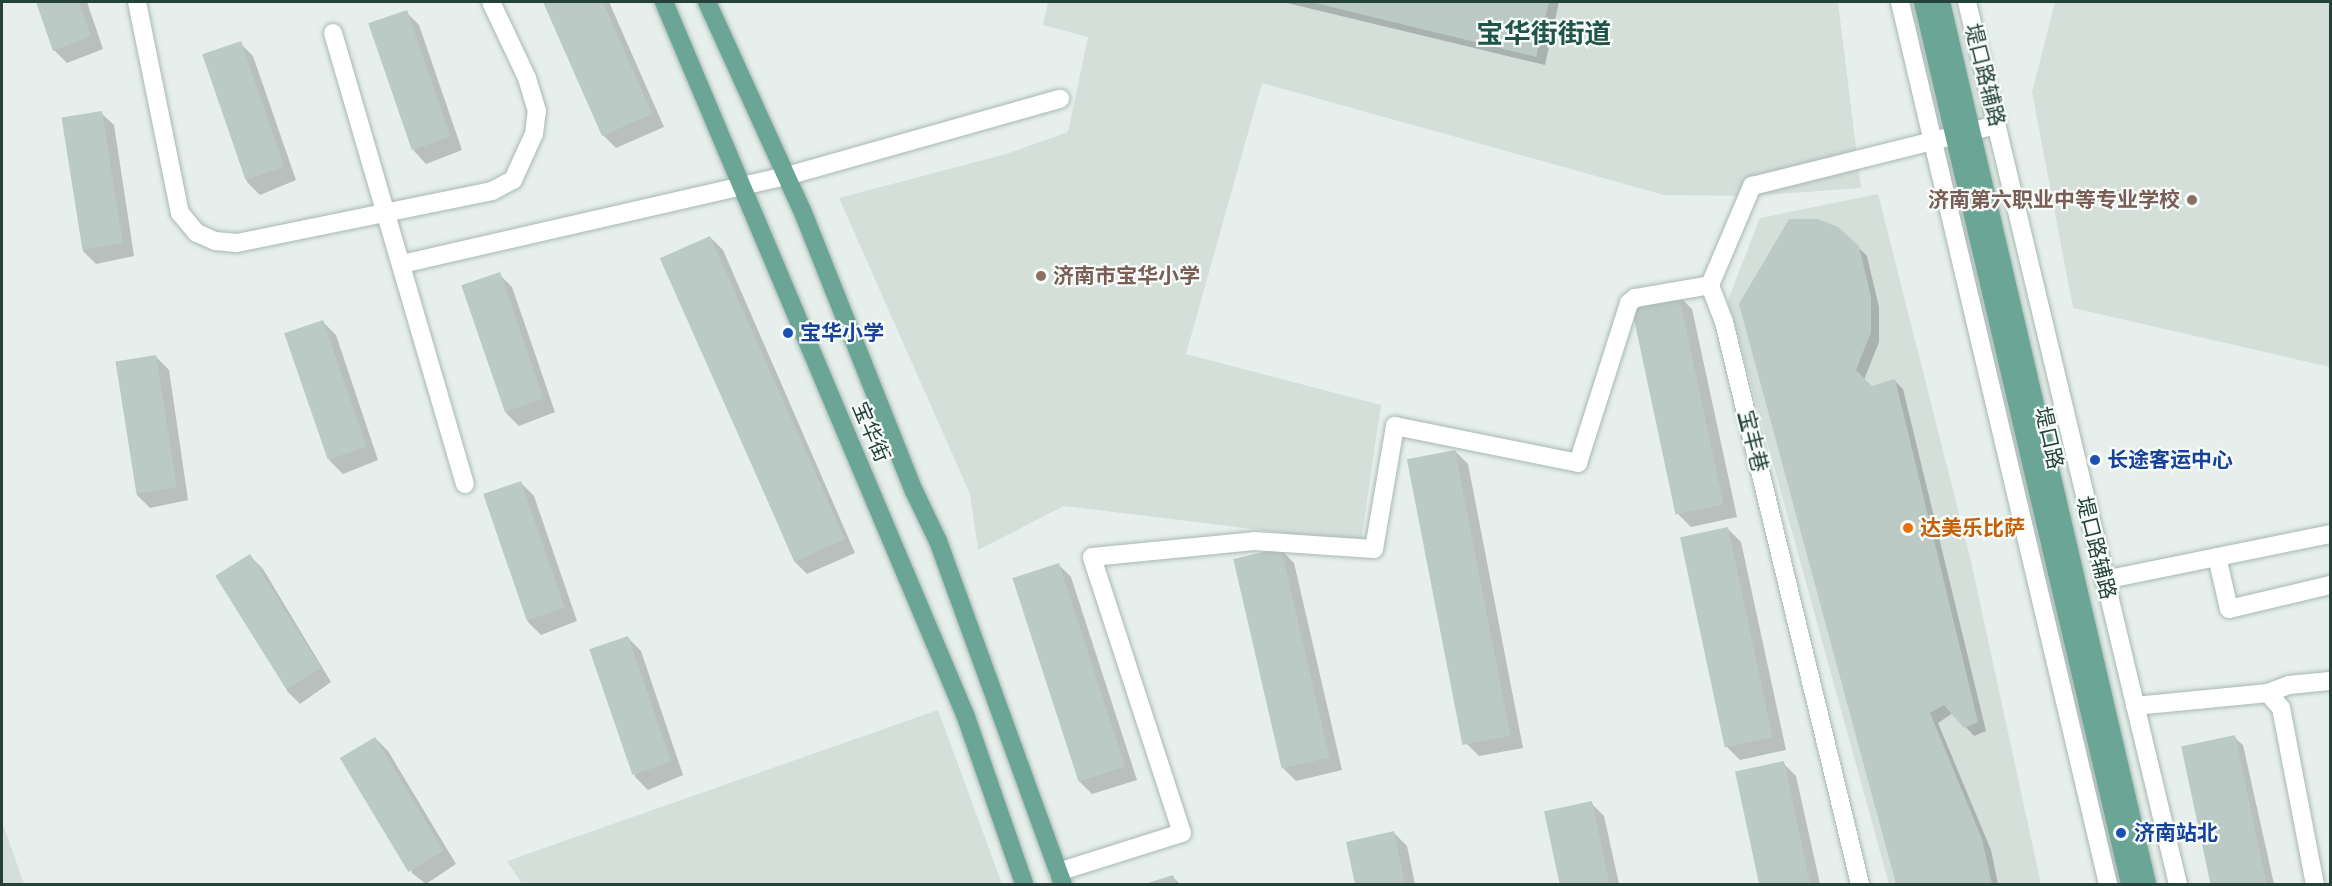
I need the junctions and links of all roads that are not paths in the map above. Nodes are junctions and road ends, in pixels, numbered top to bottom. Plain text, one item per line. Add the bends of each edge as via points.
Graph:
1 (136, 2) edge
2 (491, 2) edge
3 (664, 2) edge
4 (707, 2) edge
5 (1900, 2) edge
6 (1923, 2) edge
7 (1941, 2) edge
8 (1967, 2) edge
9 (333, 33) dead end
10 (1060, 99) dead end
11 (1997, 125) junction
12 (1973, 131) junction
13 (1954, 135) junction
14 (1932, 140) junction
15 (787, 176) junction
16 (743, 187) junction
17 (387, 212) junction
18 (402, 264) junction
19 (1710, 285) junction
20 (465, 484) dead end
21 (2331, 534) edge
22 (2217, 557) junction
23 (2104, 580) junction
24 (2331, 585) edge
25 (2331, 681) edge
26 (2268, 693) junction
27 (2134, 706) junction
28 (1060, 878) edge
29 (1024, 885) edge
30 (1860, 885) edge
31 (2109, 885) edge
32 (2130, 885) edge
33 (2147, 885) edge
34 (2178, 885) edge
35 (2315, 885) edge

1 - 17 street via 180,213 197,233 214,241 237,243
2 - 17 street via 527,78 537,111 524,162 513,180 492,191
3 - 16 main road, 宝华街
4 - 15 main road, 宝华街
5 - 14 street
6 - 13 main road, 堤口路
7 - 12 main road, 堤口路
8 - 11 street, 堤口路辅路
9 - 17 street
10 - 15 street
11 - 12 street
11 - 23 street, 堤口路辅路
12 - 13 street
12 - 33 main road, 堤口路
13 - 14 street
13 - 32 main road, 堤口路
14 - 19 street via 1752,186
14 - 31 street
15 - 16 street
15 - 28 main road, 宝华街 via 914,491 938,541
16 - 18 street
16 - 29 main road, 宝华街 via 966,717
17 - 18 street
18 - 20 street
19 - 28 street via 1635,298 1629,303 1578,463 1395,426 1374,549 1254,541 1092,557 1182,834
19 - 30 street, 宝丰巷 via 1724,322
21 - 22 street
22 - 23 street
22 - 24 street via 2229,609
23 - 27 street, 堤口路辅路
25 - 26 street via 2289,685
26 - 27 street
26 - 35 street via 2281,708
27 - 34 street, 堤口路辅路

